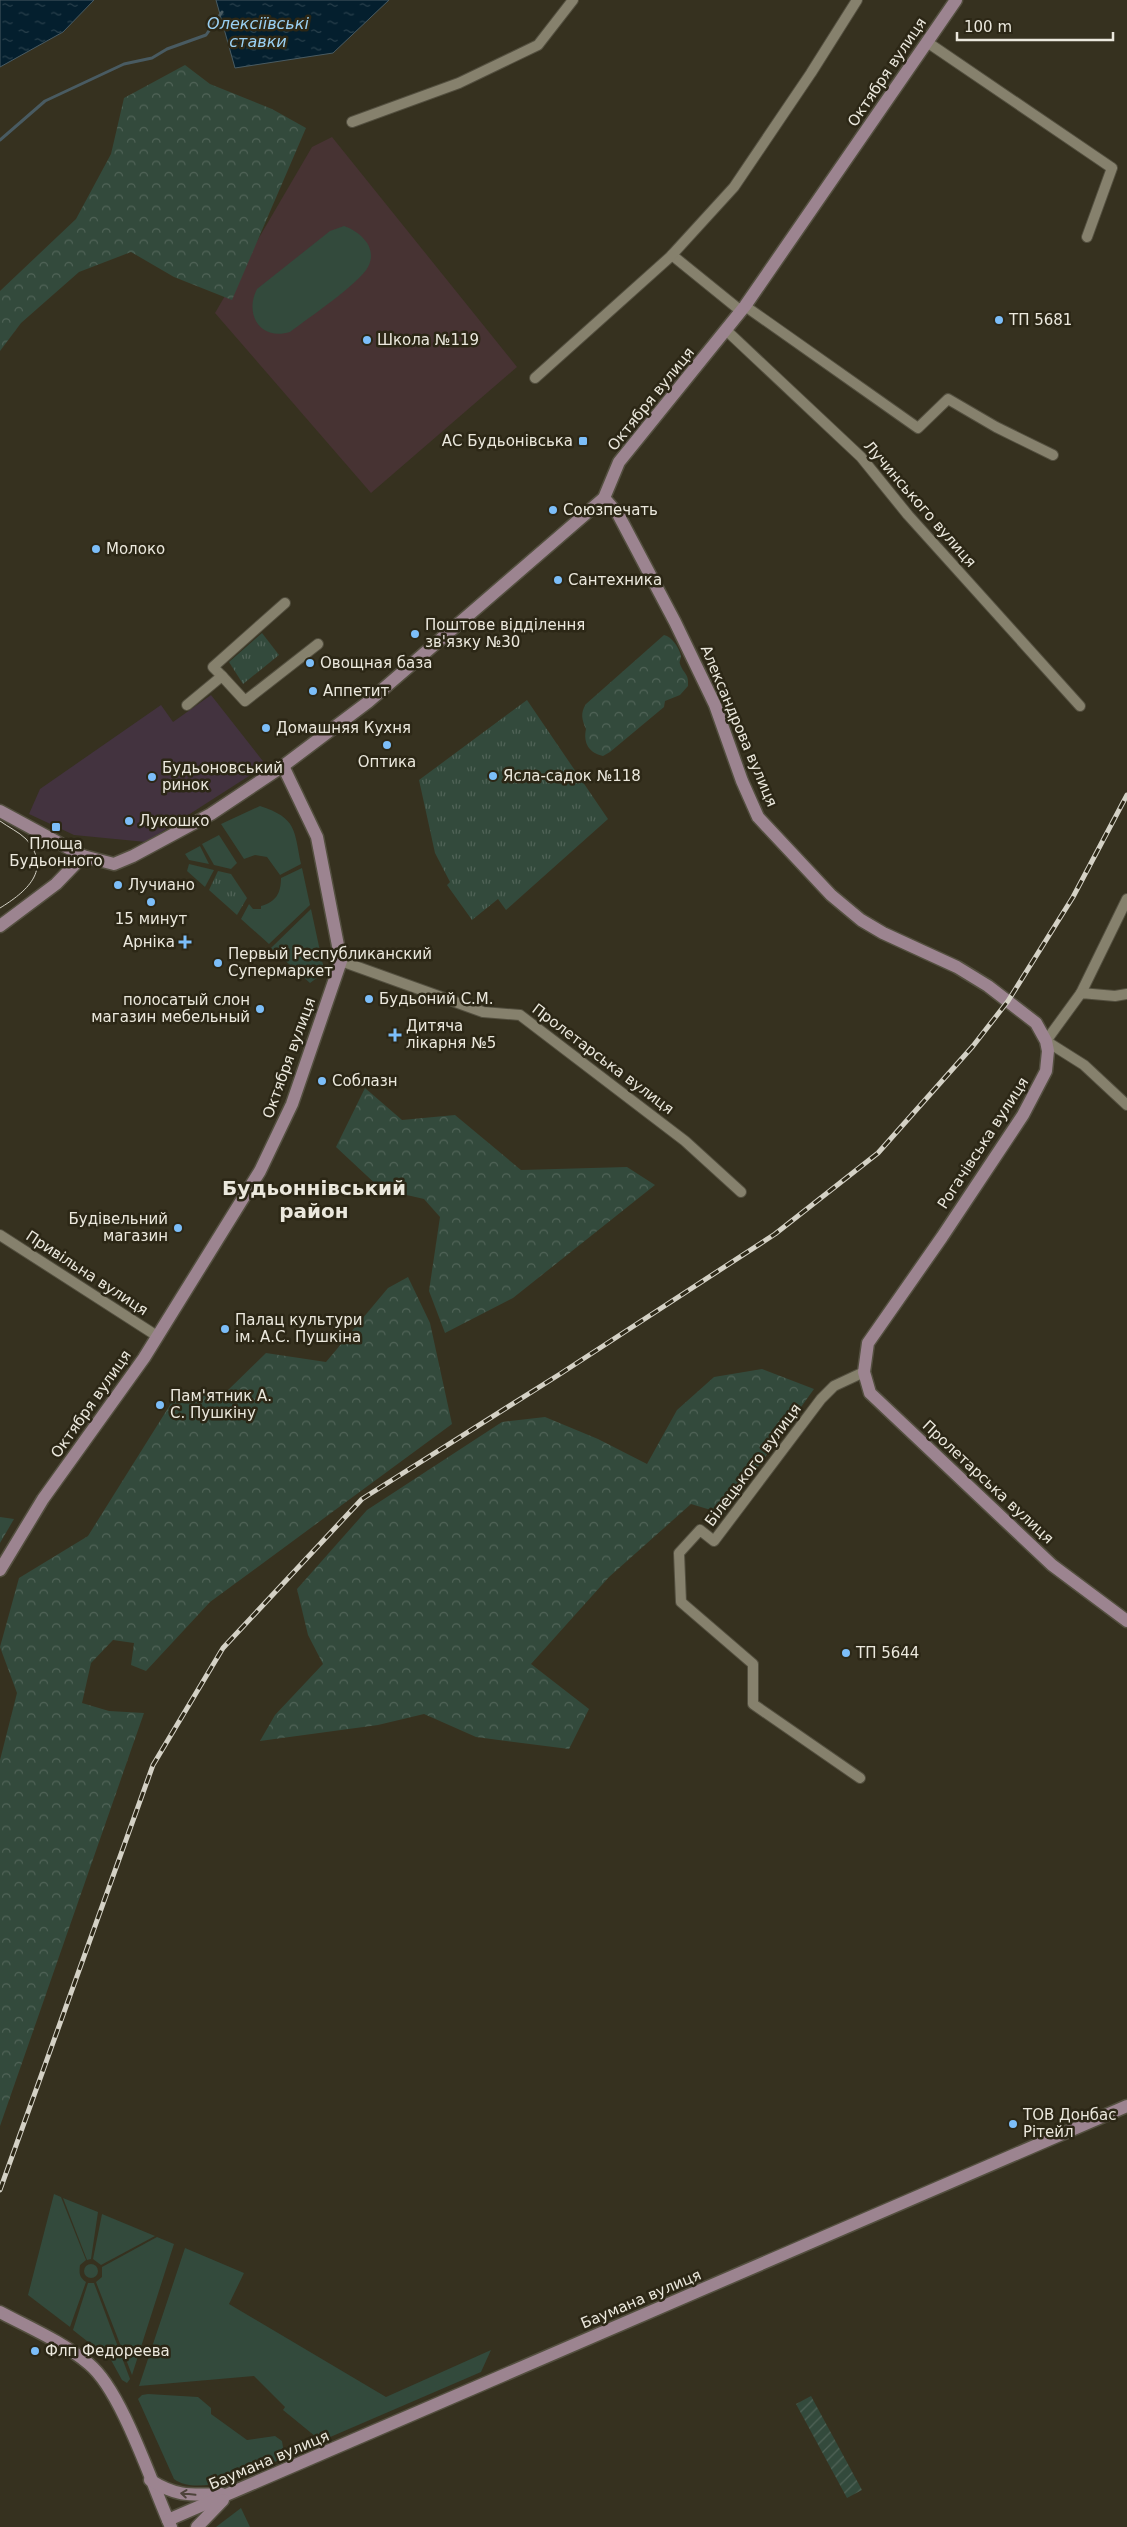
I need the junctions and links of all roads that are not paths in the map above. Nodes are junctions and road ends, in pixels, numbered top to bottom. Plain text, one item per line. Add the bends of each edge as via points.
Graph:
1 (573, 0) edge
2 (857, 0) edge
3 (956, 0) edge
4 (927, 42) junction
5 (352, 122) dead end
6 (1087, 237) dead end
7 (672, 255) junction
8 (743, 309) junction
9 (727, 331) junction
10 (536, 378) dead end
11 (1053, 455) dead end
12 (604, 498) junction
13 (285, 603) dead end
14 (318, 644) dead end
15 (222, 676) junction
16 (187, 705) dead end
17 (1080, 706) dead end
18 (283, 766) junction
19 (0, 811) edge
20 (83, 856) junction
21 (1127, 899) edge
22 (0, 926) edge
23 (340, 961) junction
24 (1081, 993) junction
25 (1127, 994) edge
26 (1046, 1041) junction
27 (1127, 1104) edge
28 (741, 1192) dead end
29 (0, 1235) edge
30 (157, 1336) junction
31 (868, 1343) joint
32 (864, 1372) junction
33 (0, 1570) edge
34 (1127, 1621) edge
35 (860, 1778) dead end
36 (1127, 2106) edge
37 (0, 2312) edge
38 (150, 2480) junction
39 (229, 2494) junction
40 (169, 2524) edge
41 (197, 2527) edge

1 - 5 street via 538,45 460,84
2 - 7 street via 734,187
3 - 4 main road, Октября вулиця
4 - 6 street via 1112,168
4 - 8 main road, Октября вулиця
7 - 8 street
7 - 10 street
8 - 9 main road, Октября вулиця
8 - 11 street via 918,428 948,399
9 - 12 main road, Октября вулиця via 619,462
9 - 17 street, Лучинського вулиця via 861,457 908,515
12 - 18 main road, Октября вулиця via 368,702
12 - 26 main road, Александрова вулиця via 618,514 676,622 715,705 758,816 831,895 861,920 957,967 988,986 1036,1022
13 - 15 street via 213,667
14 - 15 street via 245,701
15 - 16 street
18 - 20 main road via 211,814 133,856 114,864
18 - 23 main road, Октября вулиця via 317,838
19 - 20 main road
20 - 22 main road via 56,884
21 - 24 street
23 - 28 street, Пролетарська вулиця via 483,1012 520,1015 685,1141
23 - 30 main road, Октября вулиця via 285,1123 260,1171
24 - 25 street
24 - 26 street
26 - 27 street, Александрова вулиця via 1084,1065
26 - 31 main road, Рогачівська вулиця via 1046,1071 1023,1115
29 - 30 street, Привільна вулиця
30 - 33 main road, Октября вулиця via 43,1499
31 - 32 main road, Пролетарська вулиця
32 - 34 main road, Пролетарська вулиця via 870,1393 1052,1565
32 - 35 street, Білецького вулиця via 834,1386 821,1400 714,1540 700,1530 679,1553 681,1602 753,1664 754,1704
36 - 39 main road, Баумана вулиця
37 - 38 main road via 71,2350 104,2379
39 -> 38 main road via 191,2495 168,2491
38 - 40 main road
39 - 40 main road, Баумана вулиця
39 - 41 main road

